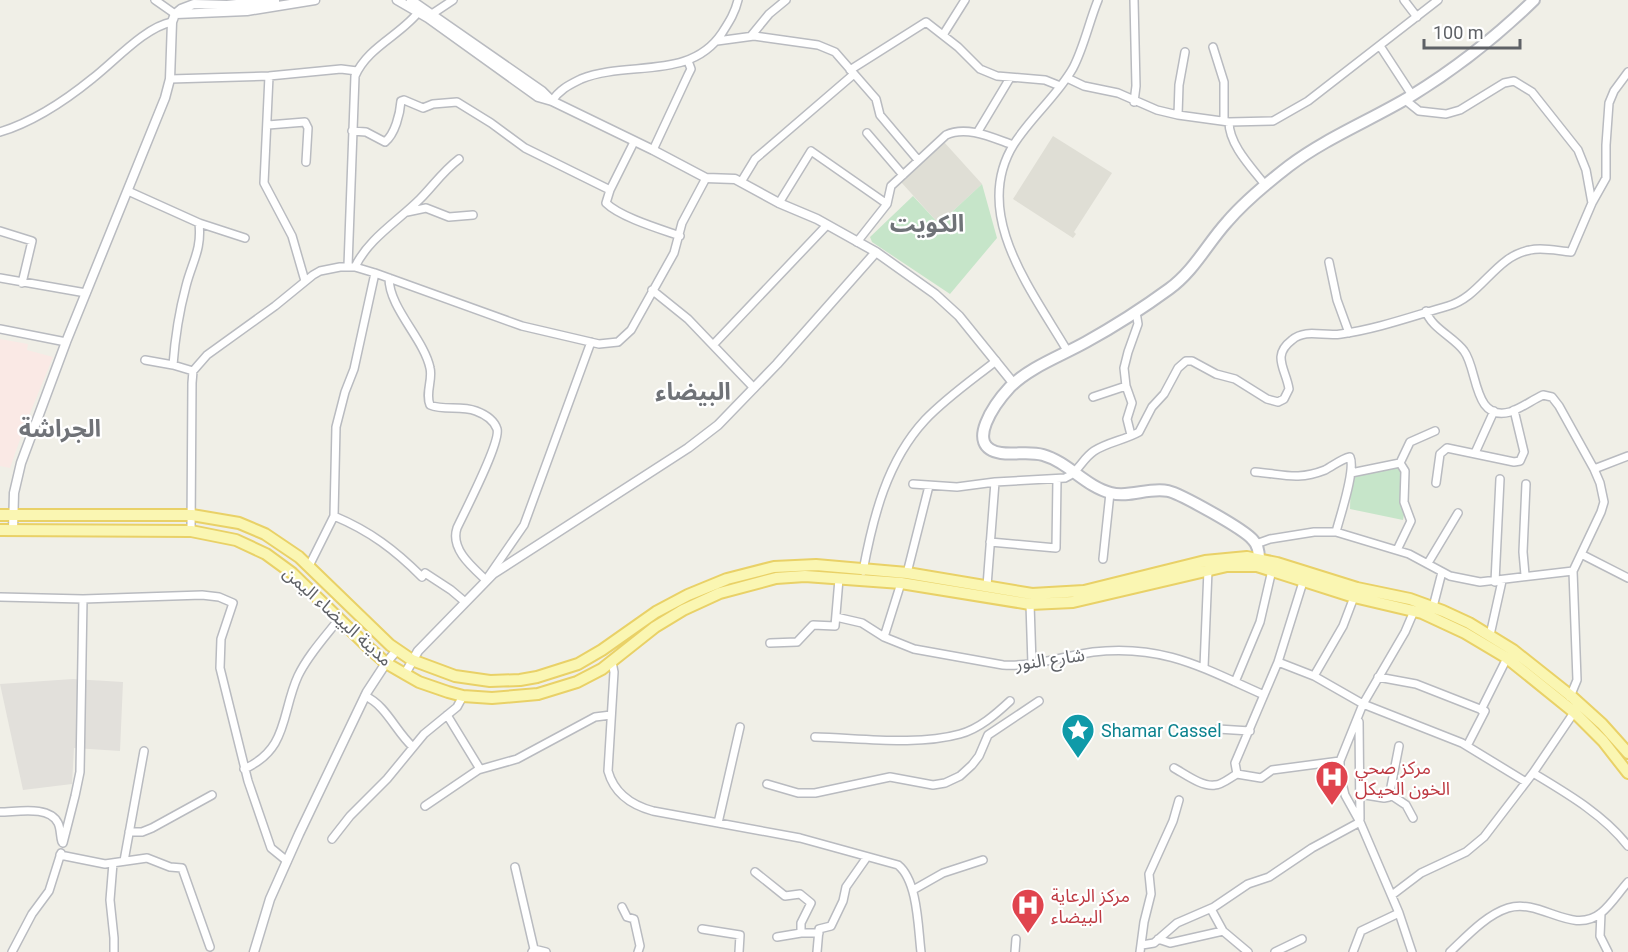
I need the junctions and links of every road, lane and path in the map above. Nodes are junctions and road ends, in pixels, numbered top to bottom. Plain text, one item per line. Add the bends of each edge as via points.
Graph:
1 (157, 0) edge
2 (274, 0) edge
3 (315, 0) edge
4 (397, 0) edge
5 (411, 0) edge
6 (453, 0) edge
7 (738, 0) edge
8 (786, 0) edge
9 (965, 0) edge
10 (1098, 0) edge
11 (1134, 0) edge
12 (1404, 0) edge
13 (1438, 0) edge
14 (1534, 0) edge
15 (227, 2) edge
16 (420, 10) junction
17 (430, 16) junction
18 (1417, 17) junction
19 (174, 18) junction
20 (943, 35) junction
21 (751, 36) junction
22 (717, 40) junction
23 (1380, 46) junction
24 (1213, 47) dead end
25 (1185, 52) dead end
26 (688, 61) junction
27 (357, 71) junction
28 (852, 72) junction
29 (1628, 72) edge
30 (269, 76) junction
31 (1010, 78) junction
32 (1067, 78) junction
33 (170, 79) junction
34 (1060, 86) junction
35 (1408, 97) junction
36 (552, 101) junction
37 (1134, 102) junction
38 (1178, 115) junction
39 (1226, 121) junction
40 (268, 125) junction
41 (352, 131) junction
42 (0, 132) edge
43 (867, 133) dead end
44 (977, 134) junction
45 (634, 142) junction
46 (1013, 144) junction
47 (653, 150) junction
48 (459, 159) dead end
49 (918, 160) junction
50 (306, 162) dead end
51 (903, 175) junction
52 (706, 178) junction
53 (741, 182) junction
54 (1266, 186) junction
55 (610, 190) junction
56 (128, 191) junction
57 (779, 203) junction
58 (1592, 203) junction
59 (887, 204) junction
60 (405, 213) junction
61 (473, 215) dead end
62 (199, 223) junction
63 (827, 225) junction
64 (0, 231) edge
65 (680, 236) junction
66 (245, 238) dead end
67 (857, 242) junction
68 (876, 252) junction
69 (1329, 262) dead end
70 (352, 267) junction
71 (375, 273) junction
72 (0, 278) edge
73 (389, 278) junction
74 (305, 280) junction
75 (22, 283) junction
76 (652, 290) junction
77 (86, 293) junction
78 (1426, 311) junction
79 (1136, 312) junction
80 (0, 329) edge
81 (1349, 333) junction
82 (66, 342) junction
83 (591, 342) junction
84 (713, 345) junction
85 (1068, 352) junction
86 (145, 360) dead end
87 (996, 361) junction
88 (172, 365) junction
89 (194, 371) junction
90 (1014, 384) junction
91 (1126, 386) junction
92 (754, 387) junction
93 (1093, 397) dead end
94 (1514, 410) junction
95 (1494, 411) junction
96 (1435, 431) dead end
97 (1131, 435) junction
98 (1475, 453) junction
99 (1628, 456) edge
100 (1400, 463) junction
101 (1594, 469) junction
102 (1074, 472) junction
103 (1255, 472) dead end
104 (1351, 472) junction
105 (1057, 479) junction
106 (1500, 479) dead end
107 (995, 482) junction
108 (913, 483) dead end
109 (1436, 483) dead end
110 (1526, 484) dead end
111 (929, 486) junction
112 (1110, 493) junction
113 (1458, 513) dead end
114 (0, 515) edge
115 (192, 515) junction
116 (13, 516) junction
117 (334, 516) junction
118 (0, 530) edge
119 (13, 530) junction
120 (191, 531) junction
121 (1336, 532) junction
122 (990, 542) junction
123 (1256, 544) junction
124 (1397, 550) junction
125 (1581, 554) junction
126 (1103, 559) dead end
127 (1259, 559) junction
128 (1428, 563) junction
129 (309, 566) junction
130 (1208, 570) junction
131 (1272, 570) junction
132 (1573, 571) junction
133 (1442, 572) junction
134 (863, 575) junction
135 (1525, 575) junction
136 (904, 578) junction
137 (1628, 578) edge
138 (839, 579) junction
139 (486, 580) junction
140 (1499, 581) junction
141 (1303, 582) junction
142 (987, 586) junction
143 (0, 597) edge
144 (1354, 597) junction
145 (83, 599) junction
146 (464, 602) junction
147 (1030, 604) junction
148 (1433, 607) junction
149 (1414, 611) junction
150 (836, 617) junction
151 (339, 619) junction
152 (1490, 635) junction
153 (884, 637) junction
154 (770, 643) dead end
155 (397, 650) junction
156 (602, 650) junction
157 (1507, 658) junction
158 (412, 660) junction
159 (612, 662) junction
160 (1278, 662) junction
161 (386, 663) junction
162 (1032, 664) junction
163 (1204, 667) junction
164 (405, 674) junction
165 (1314, 676) junction
166 (1378, 677) junction
167 (1234, 682) junction
168 (1264, 695) junction
169 (365, 696) junction
170 (463, 696) junction
171 (1010, 701) dead end
172 (1039, 701) dead end
173 (1363, 704) junction
174 (1573, 704) junction
175 (1481, 710) junction
176 (1360, 712) junction
177 (611, 715) junction
178 (447, 716) junction
179 (740, 727) dead end
180 (1218, 729) dead end
181 (1250, 731) junction
182 (815, 737) dead end
183 (1399, 746) dead end
184 (1467, 746) junction
185 (413, 747) junction
186 (144, 752) dead end
187 (1628, 753) edge
188 (1340, 761) junction
189 (1174, 768) dead end
190 (244, 769) junction
191 (480, 769) junction
192 (1628, 772) edge
193 (1533, 773) junction
194 (1237, 774) junction
195 (1526, 782) junction
196 (766, 784) dead end
197 (1359, 794) junction
198 (212, 795) dead end
199 (1391, 795) junction
200 (1179, 800) dead end
201 (425, 806) dead end
202 (0, 812) edge
203 (1413, 818) dead end
204 (1360, 822) junction
205 (718, 823) junction
206 (129, 832) junction
207 (332, 839) dead end
208 (63, 843) junction
209 (1628, 846) edge
210 (60, 855) junction
211 (867, 857) junction
212 (983, 860) dead end
213 (124, 861) junction
214 (287, 861) junction
215 (113, 863) junction
216 (515, 867) dead end
217 (755, 872) dead end
218 (1628, 882) edge
219 (913, 890) junction
220 (1392, 895) junction
221 (622, 907) dead end
222 (1211, 909) junction
223 (1399, 913) junction
224 (1601, 913) junction
225 (702, 929) dead end
226 (1223, 931) junction
227 (801, 933) junction
228 (819, 933) junction
229 (777, 938) dead end
230 (1016, 939) dead end
231 (1158, 939) junction
232 (1302, 939) dead end
233 (210, 947) dead end
234 (1141, 948) edge
235 (533, 951) edge
236 (12, 952) edge
237 (114, 952) edge
238 (255, 952) edge
239 (546, 952) edge
240 (638, 952) edge
241 (739, 952) edge
242 (817, 952) edge
243 (921, 952) edge
244 (1015, 952) edge
245 (1248, 952) edge
246 (1275, 952) edge
247 (1353, 952) edge
248 (1412, 952) edge
249 (1450, 952) edge
250 (1608, 952) edge

1 - 19 street
2 - 15 street
3 - 19 street via 247,11 194,12
4 - 16 street
5 - 16 street
6 - 17 street
7 - 22 street
8 - 21 street
9 - 20 street
10 - 32 street
11 - 37 street
12 - 18 street
13 - 18 street
14 - 35 main road via 1485,45
15 - 19 street via 194,4 181,9
16 - 17 street
16 - 27 street via 367,56
17 - 36 street via 538,97
18 - 23 street
19 - 33 street
19 - 42 street via 149,32 58,102
20 - 28 street via 926,22
20 - 31 street via 980,69
21 - 22 street
21 - 28 street via 818,45 835,52
22 - 26 street
23 - 35 street
23 - 39 street via 1284,116 1273,121
24 - 39 street via 1224,82
25 - 38 street
26 - 36 street via 589,76 564,87
26 - 47 street via 691,69
27 - 30 street
27 - 41 street
28 - 49 street via 876,99 880,115
28 - 53 street via 754,159
29 - 58 street via 1609,103 1606,178
30 - 33 street
30 - 40 street
31 - 34 street via 1045,80
31 - 44 street
32 - 34 street
32 - 37 street via 1118,93
33 - 56 street
34 - 46 street
35 - 54 main road via 1308,154
35 - 58 street via 1419,111 1453,114 1504,83 1514,81 1523,85 1541,101 1578,150
36 - 45 street
37 - 38 street
38 - 39 street
39 - 54 street via 1243,157
40 - 50 street via 305,122
40 - 74 street via 264,183 292,236
41 - 55 street via 366,132 385,142 397,121 401,101 425,108 457,102 525,148
41 - 70 street
43 - 51 street
44 - 46 street
44 - 49 street via 952,132
45 - 47 street
45 - 55 street
46 - 85 street via 998,192 1001,224 1023,274
47 - 52 street
48 - 60 street
49 - 51 street
51 - 59 street via 891,186
52 - 53 street
52 - 65 street via 685,217
53 - 57 street
54 - 79 main road via 1225,223 1177,283
55 - 65 street via 606,203 613,208
56 - 62 street
56 - 77 street
57 - 59 street via 811,151
57 - 63 street
58 - 78 street via 1571,252 1523,252 1502,264 1466,298
59 - 67 street
60 - 61 street via 426,208 449,217
60 - 70 street
62 - 66 street
62 - 88 street via 200,246 187,283
63 - 67 street
63 - 84 street
64 - 75 street via 32,241
65 - 76 street
67 - 68 street
68 - 87 street via 935,294
68 - 92 street
69 - 81 street
70 - 71 street
70 - 74 street via 320,271
71 - 73 street
71 - 117 street via 354,369 336,427
72 - 75 street
73 - 83 street via 522,326
73 - 139 street via 392,292 430,369 430,405 477,412 497,429 498,435 455,538 464,556
74 - 89 street via 207,355
75 - 77 street
76 - 83 street via 624,338 606,344
76 - 84 street
77 - 82 street
78 - 81 street
78 - 95 street via 1429,319 1467,355 1480,397
79 - 85 main road
79 - 91 street via 1138,324 1125,364
80 - 82 street
81 - 97 street via 1302,334 1290,340 1280,356 1289,392 1278,402 1235,379 1186,361 1152,407 1142,428
82 - 116 street via 21,463
83 - 139 street via 524,525
84 - 92 street
85 - 90 main road
86 - 88 street
87 - 90 street
87 - 134 street via 934,411 906,445 883,490
88 - 89 street
89 - 115 street
90 - 102 main road via 995,405 985,424 988,446 998,453 1042,455
91 - 93 street
91 - 97 street via 1132,402 1127,419
92 - 139 street via 697,442
94 - 95 street
94 - 98 street via 1523,458 1514,462
94 - 101 street via 1543,395 1552,397
95 - 98 street
96 - 100 street via 1410,442
97 - 102 street via 1095,450
98 - 109 street via 1447,448 1442,451
99 - 101 street
100 - 104 street
100 - 124 street via 1405,471 1404,502 1411,520
101 - 125 street via 1603,507
102 - 105 street
102 - 112 main road
103 - 104 street via 1306,476 1350,457
104 - 121 street
105 - 107 street
105 - 122 street via 1056,548
106 - 140 street
107 - 111 street
107 - 122 street
108 - 111 street
110 - 135 street
111 - 136 street
112 - 123 main road via 1174,493 1227,521
112 - 126 street
113 - 128 street
114 - 116 main road, مدينة البيضاء اليمن
115 - 116 main road, مدينة البيضاء اليمن
115 - 120 street
115 - 129 main road, مدينة البيضاء اليمن via 252,528
116 - 119 street
117 - 129 street
117 - 146 street via 372,534 422,577 424,573
118 - 119 main road, مدينة البيضاء اليمن
119 - 120 main road, مدينة البيضاء اليمن
120 - 151 main road, مدينة البيضاء اليمن via 236,540 266,554 292,573
121 - 123 street via 1314,532
121 - 124 street
122 - 142 street
123 - 127 main road
124 - 128 street
125 - 132 street
125 - 137 street
127 - 142 main road via 1205,561 1084,591 1032,594
127 - 148 main road
128 - 133 street
129 - 155 main road, مدينة البيضاء اليمن
130 - 131 main road via 1247,565
130 - 147 main road via 1073,602
130 - 163 street
131 - 141 main road
131 - 167 street via 1260,622
132 - 135 street
132 - 174 street via 1577,680
133 - 140 street via 1466,580
133 - 148 street
134 - 136 main road
134 - 138 main road, مدينة البيضاء اليمن
134 - 156 main road, مدينة البيضاء اليمن via 816,565 787,565 727,579 675,601
135 - 140 street
136 - 142 main road
136 - 147 main road
136 - 153 street
138 - 150 street
138 - 159 main road, مدينة البيضاء اليمن via 788,577 720,593 674,615
139 - 146 street
140 - 152 street
141 - 144 main road
141 - 160 street
143 - 145 street
144 - 149 main road
144 - 165 street via 1343,626
145 - 190 street via 202,595 233,603 219,659
145 - 208 street via 80,772
146 - 158 street
147 - 162 street
148 - 152 main road
149 - 157 main road via 1452,626
149 - 166 street
150 - 153 street, شارع النور via 862,622
150 - 154 street via 835,626 810,626 796,642
151 - 161 main road, مدينة البيضاء اليمن
151 - 190 street via 301,670 292,689 285,722 272,747
152 - 174 main road via 1513,650
153 - 162 street, شارع النور via 914,649 992,663
155 - 158 main road, مدينة البيضاء اليمن
155 - 161 street
156 - 158 main road, مدينة البيضاء اليمن via 552,673 505,681 455,676
156 - 159 main road
157 - 174 main road
157 - 175 street
158 - 164 street
159 - 170 main road, مدينة البيضاء اليمن via 577,682 538,694
159 - 177 street
160 - 165 street
160 - 168 street
161 - 164 main road, مدينة البيضاء اليمن
161 - 169 street
162 - 163 street, شارع النور via 1122,650 1153,653
163 - 167 street, شارع النور
164 - 170 main road, مدينة البيضاء اليمن
165 - 173 street
166 - 173 street
166 - 175 street via 1416,684
167 - 168 street, شارع النور
168 - 181 street
169 - 185 street via 376,702
169 - 214 street
170 - 178 street
171 - 182 street via 992,717 961,734 900,741
172 - 196 street via 988,735 972,765 945,783 933,785 890,777 814,793
173 - 176 street
173 - 184 street
174 - 187 main road via 1602,724
174 - 192 main road
174 - 193 street
175 - 184 street via 1485,711
176 - 188 street
176 - 197 street
177 - 191 street via 595,717 517,759
177 - 205 street via 608,771 621,794 640,808
178 - 185 street
178 - 191 street
179 - 205 street
180 - 181 street
181 - 194 street via 1235,763
183 - 199 street
184 - 195 street
185 - 207 street
186 - 206 street
188 - 194 street via 1272,770 1261,778
188 - 204 street via 1345,795
189 - 194 street via 1212,786
190 - 214 street via 271,848
191 - 201 street
193 - 195 street
193 - 209 street via 1580,803
195 - 220 street via 1472,848 1421,873
197 - 199 street via 1384,798
197 - 204 street
198 - 206 street via 152,828
199 - 203 street via 1406,804
200 - 234 street via 1149,874 1151,894
202 - 208 street via 48,814 57,822
204 - 220 street
204 - 222 street
205 - 211 street via 811,840
206 - 213 street
208 - 210 street
210 - 215 street
210 - 236 street via 49,891
211 - 219 street via 898,866
211 - 228 street via 846,887 831,926 819,929
212 - 219 street via 943,873
213 - 215 street
213 - 233 street via 147,858 182,868
214 - 238 street via 270,899
215 - 237 street via 110,900
216 - 235 street
217 - 227 street via 785,896 800,894 811,903 801,923
218 - 224 street
219 - 243 street
220 - 223 street
221 - 240 street via 627,918 634,919
222 - 226 street
222 - 231 street via 1177,923
223 - 247 street via 1361,931
223 - 248 street
224 - 249 street via 1578,921 1532,907 1509,908 1486,920
224 - 250 street via 1600,936
225 - 241 street via 740,936
226 - 231 street via 1170,943
226 - 245 street
227 - 228 street
227 - 229 street
228 - 242 street
230 - 244 street
231 - 234 street
232 - 246 street
235 - 239 street

